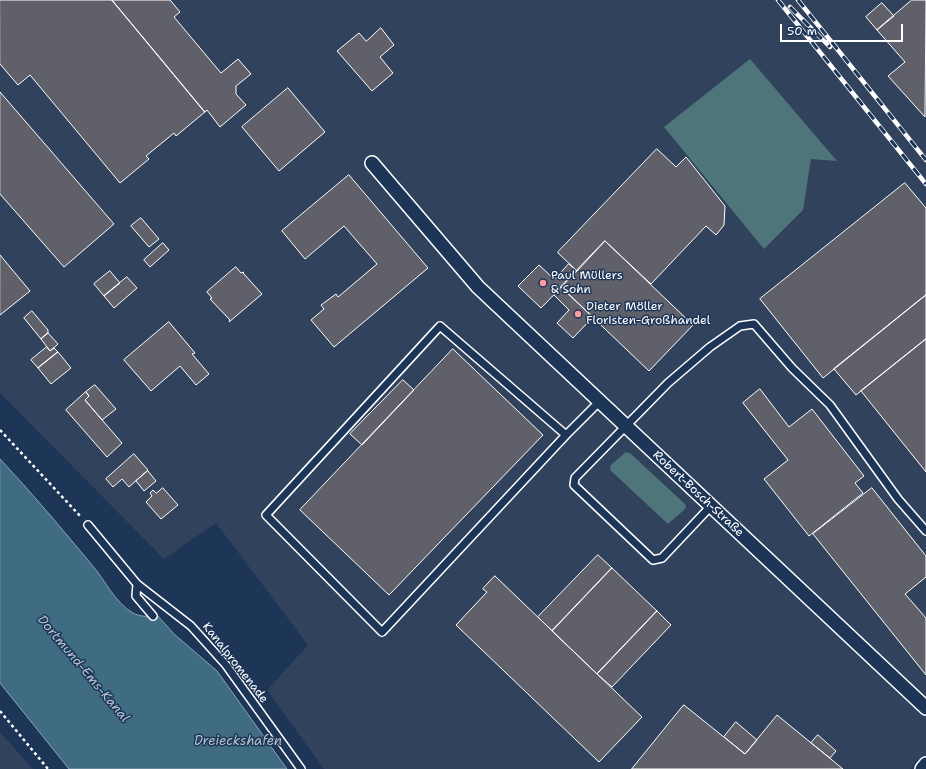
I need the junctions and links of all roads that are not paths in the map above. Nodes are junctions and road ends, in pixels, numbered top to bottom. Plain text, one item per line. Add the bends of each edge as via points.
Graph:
1 (372, 163) dead end
2 (600, 401) junction
3 (626, 426) junction
4 (566, 435) junction
5 (711, 506) junction
6 (88, 525) road end
7 (926, 531) edge
8 (137, 584) junction
9 (153, 616) dead end
10 (926, 708) edge
11 (926, 764) edge
12 (301, 769) edge
13 (922, 769) edge

1 - 2 street, Robert-Bosch-Straße via 472,280
2 - 3 street, Robert-Bosch-Straße
2 - 4 lane
3 - 5 street, Robert-Bosch-Straße
3 - 5 lane via 575,478 574,485 653,560 662,558
3 - 7 lane via 668,383 710,347 740,326 754,324 792,368 830,404 898,499
4 - 4 lane via 382,632 266,515 440,326
5 - 10 street, Robert-Bosch-Straße
6 - 8 lane, Kanalpromenade
8 - 9 lane, Kanalpromenade via 136,596
8 - 12 lane, Kanalpromenade via 191,626 226,665
11 - 13 street

